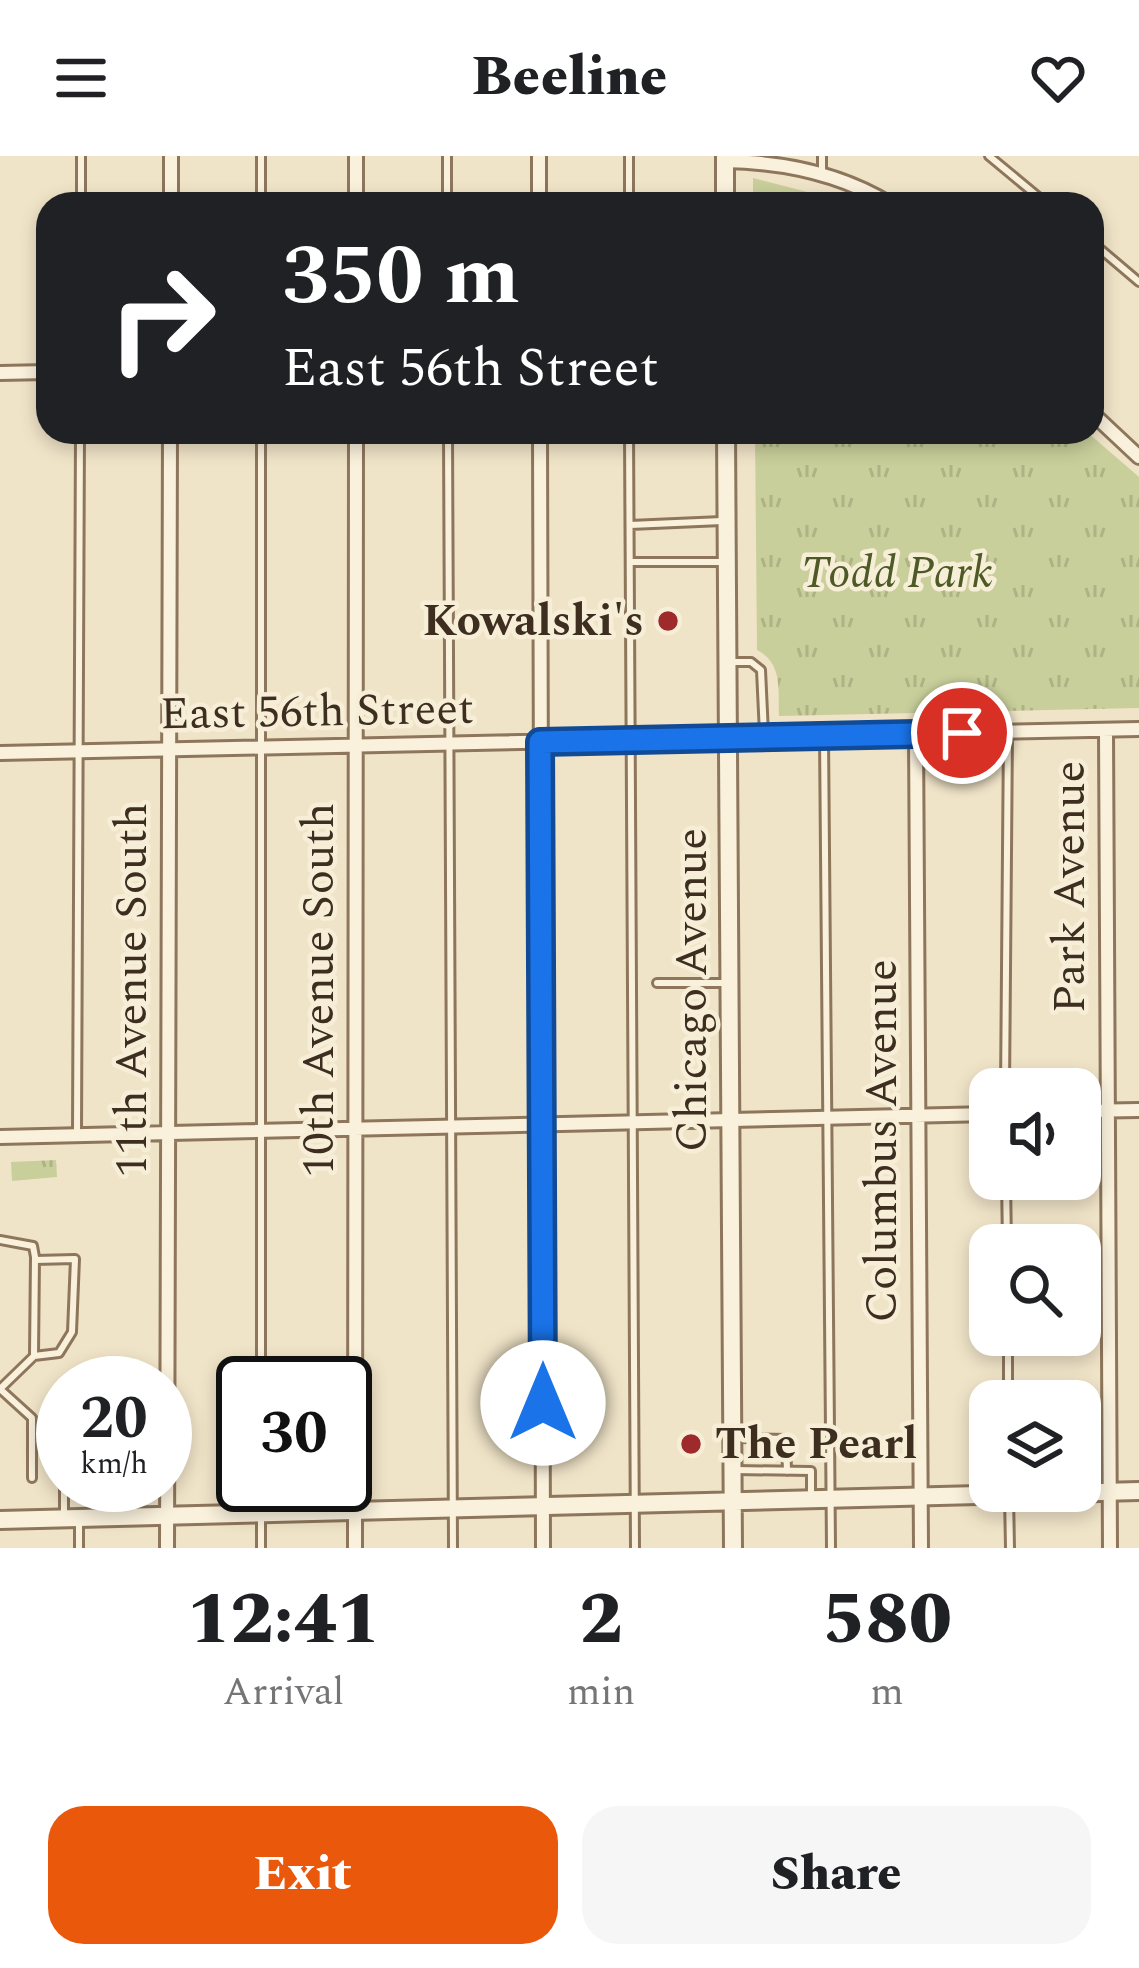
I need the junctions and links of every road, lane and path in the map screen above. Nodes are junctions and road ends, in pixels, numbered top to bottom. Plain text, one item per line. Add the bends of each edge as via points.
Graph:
1 (81, 156) edge
2 (171, 156) edge
3 (261, 156) edge
4 (356, 156) edge
5 (447, 156) edge
6 (539, 156) edge
7 (629, 156) edge
8 (822, 156) edge
9 (989, 156) edge
10 (725, 158) edge
11 (822, 175) junction
12 (81, 192) edge
13 (171, 192) edge
14 (261, 192) edge
15 (356, 192) edge
16 (447, 192) edge
17 (539, 192) edge
18 (628, 192) edge
19 (725, 192) edge
20 (862, 192) edge
21 (1033, 192) edge
22 (1104, 252) edge
23 (1139, 282) edge
24 (36, 372) edge
25 (0, 373) edge
26 (1104, 424) edge
27 (80, 444) edge
28 (170, 444) edge
29 (261, 444) edge
30 (356, 444) edge
31 (448, 444) edge
32 (540, 444) edge
33 (629, 444) edge
34 (726, 444) edge
35 (1139, 458) edge
36 (726, 520) junction
37 (629, 525) junction
38 (630, 562) junction
39 (726, 562) junction
40 (726, 662) junction
41 (1139, 729) edge
42 (1106, 730) junction
43 (1008, 732) junction
44 (916, 734) junction
45 (824, 736) junction
46 (764, 737) junction
47 (727, 738) junction
48 (631, 740) junction
49 (540, 742) junction
50 (449, 745) junction
51 (356, 746) junction
52 (261, 749) junction
53 (169, 751) junction
54 (0, 753) edge
55 (78, 753) junction
56 (657, 982) dead end
57 (729, 984) junction
58 (1005, 1068) edge
59 (1139, 1110) edge
60 (1101, 1111) edge
61 (1107, 1111) junction
62 (969, 1114) edge
63 (918, 1115) junction
64 (827, 1118) junction
65 (729, 1121) junction
66 (542, 1124) junction
67 (634, 1124) junction
68 (451, 1127) junction
69 (355, 1130) junction
70 (261, 1132) junction
71 (167, 1133) junction
72 (77, 1135) junction
73 (0, 1137) edge
74 (0, 1240) edge
75 (35, 1260) junction
76 (34, 1356) junction
77 (166, 1356) edge
78 (261, 1356) edge
79 (355, 1356) edge
80 (0, 1389) edge
81 (732, 1438) junction
82 (732, 1470) junction
83 (787, 1471) junction
84 (32, 1478) dead end
85 (1139, 1491) edge
86 (1101, 1492) edge
87 (1109, 1492) junction
88 (969, 1495) edge
89 (919, 1497) junction
90 (811, 1499) junction
91 (830, 1499) junction
92 (733, 1502) junction
93 (634, 1505) junction
94 (543, 1506) junction
95 (452, 1509) junction
96 (372, 1510) edge
97 (70, 1512) edge
98 (167, 1512) edge
99 (292, 1512) edge
100 (355, 1512) edge
101 (1009, 1512) edge
102 (261, 1513) junction
103 (167, 1515) junction
104 (71, 1518) junction
105 (0, 1520) edge
106 (79, 1548) edge
107 (167, 1548) edge
108 (261, 1548) edge
109 (355, 1548) edge
110 (453, 1548) edge
111 (543, 1548) edge
112 (634, 1548) edge
113 (734, 1548) edge
114 (831, 1548) edge
115 (921, 1548) edge
116 (1010, 1548) edge
117 (1110, 1548) edge

1 - 12 lane
2 - 13 street
3 - 14 lane
4 - 15 street
5 - 16 lane
6 - 17 street
7 - 18 lane
8 - 11 lane
9 - 21 lane
10 - 11 street
10 - 19 street
11 - 20 street
22 - 23 lane
24 - 25 street
26 - 35 street
27 - 55 lane
28 - 53 street, 11th Avenue South
29 - 52 lane
30 - 51 street, 10th Avenue South
31 - 50 lane
32 - 49 street
33 - 37 lane
34 - 36 street, Chicago Avenue
36 - 37 lane
36 - 39 street, Chicago Avenue
37 - 38 lane
38 - 39 lane
38 - 48 lane
39 - 40 street, Chicago Avenue
40 - 46 lane via 761,670
40 - 47 street, Chicago Avenue
41 - 42 street, East 56th Street
42 - 43 street, East 56th Street
42 - 61 street, Park Avenue
43 - 44 street, East 56th Street
43 - 58 lane
44 - 45 street, East 56th Street
44 - 63 street, Columbus Avenue
45 - 46 street, East 56th Street
45 - 64 lane
46 - 47 street, East 56th Street
47 - 48 street, East 56th Street
47 - 57 street, Chicago Avenue
48 - 49 street, East 56th Street
48 - 67 lane
49 - 50 street, East 56th Street
49 - 66 street
50 - 51 street, East 56th Street
50 - 68 lane
51 - 52 street, East 56th Street
51 - 69 street, 10th Avenue South
52 - 53 street, East 56th Street
52 - 70 lane
53 - 55 street, East 56th Street
53 - 71 street, 11th Avenue South
54 - 55 street, East 56th Street
55 - 72 lane
56 - 57 lane
57 - 65 street, Chicago Avenue
59 - 61 street
60 - 61 street
61 - 87 street, Park Avenue
62 - 63 street
63 - 64 street
63 - 89 street, Columbus Avenue
64 - 65 street
64 - 91 lane
65 - 67 street
65 - 81 street, Chicago Avenue
66 - 67 street
66 - 68 street
66 - 94 street
67 - 93 lane
68 - 69 street
68 - 95 lane
69 - 70 street
69 - 79 street, 10th Avenue South
70 - 71 street
70 - 78 lane
71 - 72 street
71 - 77 street, 11th Avenue South
72 - 73 street
74 - 75 lane via 33,1246
75 - 76 lane
75 - 76 lane via 75,1259 72,1332 59,1353
76 - 80 lane
80 - 84 lane via 32,1418
81 - 82 street, Chicago Avenue
81 - 83 lane via 786,1439
82 - 83 lane
82 - 92 street, Chicago Avenue
83 - 90 lane via 811,1471
85 - 87 street
86 - 87 street
87 - 117 street, Park Avenue
88 - 89 street
89 - 91 street
89 - 115 street, Columbus Avenue
90 - 91 street
90 - 92 street
91 - 114 lane
92 - 93 street
92 - 113 street, Chicago Avenue
93 - 94 street
93 - 112 lane
94 - 95 street
94 - 111 street
95 - 96 street
95 - 110 lane
97 - 104 lane
98 - 103 street, 11th Avenue South
99 - 102 street
100 - 109 street, 10th Avenue South
101 - 116 lane
102 - 103 street
102 - 108 lane
103 - 104 street
103 - 107 street, 11th Avenue South
104 - 105 street
104 - 106 lane

